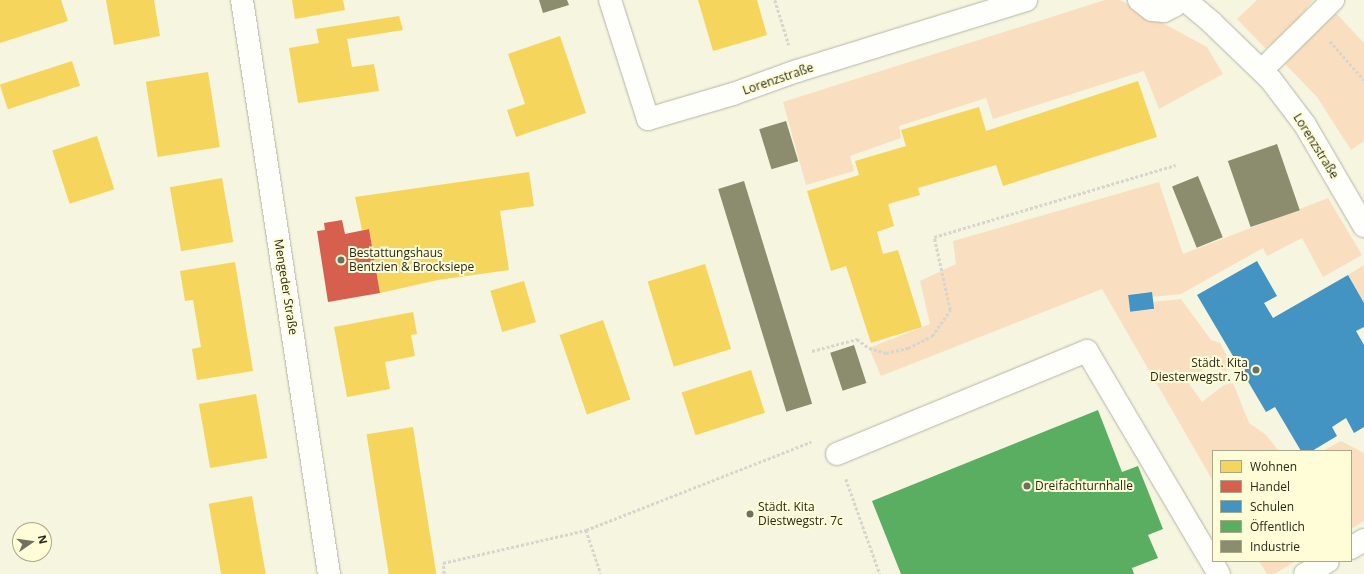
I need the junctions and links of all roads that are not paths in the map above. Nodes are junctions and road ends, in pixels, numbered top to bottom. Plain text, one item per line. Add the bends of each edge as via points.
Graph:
1 (242, 0) edge
2 (610, 0) edge
3 (1026, 0) edge
4 (1139, 0) edge
5 (1181, 0) edge
6 (1185, 0) edge
7 (1333, 0) edge
8 (1262, 70) junction
9 (1364, 226) edge
10 (837, 454) road end
11 (1364, 540) edge
12 (1352, 547) edge
13 (1326, 562) edge
14 (329, 574) edge
15 (1219, 574) edge
16 (1305, 574) edge

1 - 14 street, Mengeder Straße
2 - 3 street, Lorenzstraße via 648,119
4 - 5 street via 1152,10 1164,11
6 - 8 street, Lorenzstraße
7 - 8 street
8 - 9 street, Lorenzstraße via 1305,125
10 - 15 street via 1087,351
11 - 12 street
13 - 16 street

